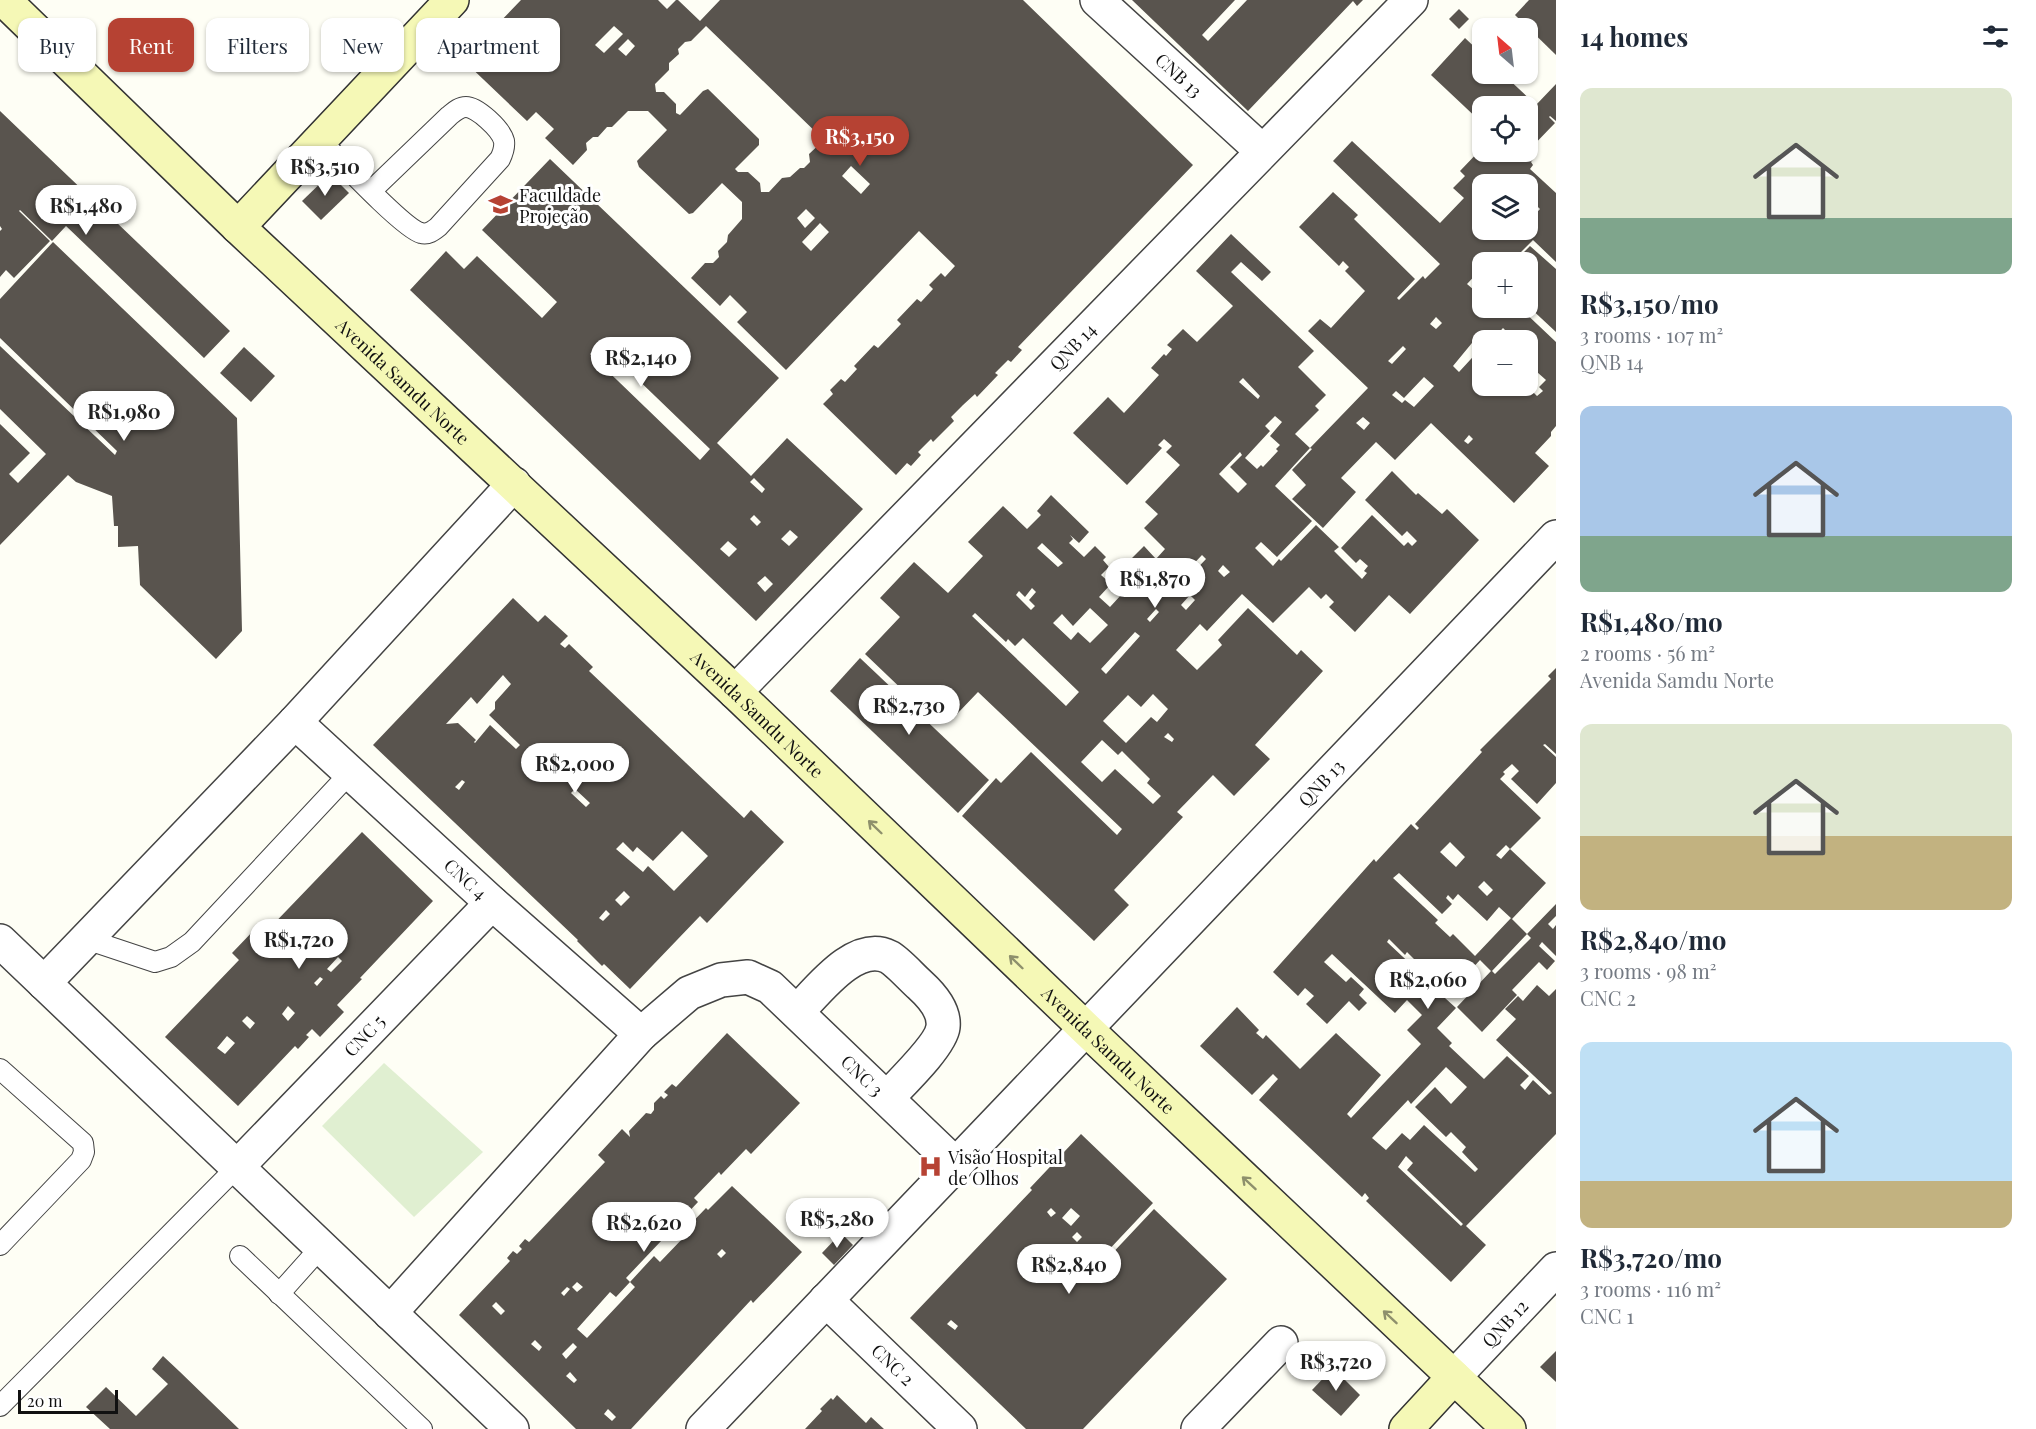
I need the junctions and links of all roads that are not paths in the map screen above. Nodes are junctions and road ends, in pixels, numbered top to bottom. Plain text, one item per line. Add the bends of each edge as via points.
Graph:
1 (4, 0) edge
2 (452, 0) edge
3 (1097, 0) edge
4 (1411, 0) edge
5 (320, 140) junction
6 (1262, 151) junction
7 (371, 191) junction
8 (238, 226) junction
9 (514, 484) junction
10 (1556, 537) edge
11 (735, 692) junction
12 (295, 722) junction
13 (350, 773) junction
14 (492, 903) junction
15 (86, 939) junction
16 (5, 954) edge
17 (44, 983) junction
18 (797, 1012) junction
19 (1086, 1029) junction
20 (641, 1034) junction
21 (0, 1069) edge
22 (886, 1098) junction
23 (956, 1165) junction
24 (237, 1167) junction
25 (0, 1245) edge
26 (321, 1246) junction
27 (240, 1256) dead end
28 (1556, 1269) edge
29 (279, 1294) junction
30 (826, 1300) junction
31 (390, 1313) junction
32 (1281, 1343) dead end
33 (1454, 1377) junction
34 (0, 1406) edge
35 (422, 1429) edge
36 (512, 1429) edge
37 (703, 1429) edge
38 (960, 1429) edge
39 (1198, 1429) edge
40 (1406, 1429) edge
41 (1509, 1429) edge

1 - 8 main road, Avenida Samdu Norte
2 - 5 main road
3 - 6 street, CNB 13
4 - 6 street, QNB 14
5 - 7 lane
5 - 8 main road
6 - 11 street, QNB 14
7 - 7 lane via 459,108 477,110 504,140 500,159 429,233 412,229
8 - 9 main road, Avenida Samdu Norte
9 - 11 main road, Avenida Samdu Norte
9 - 12 street
10 - 19 street, QNB 13
19 -> 11 main road, Avenida Samdu Norte
12 - 13 street, CNC 4
12 - 15 street
13 - 14 street, CNC 4
13 - 15 lane via 192,942 171,957 155,962
14 - 20 street, CNC 4
14 - 24 street, CNC 5
15 - 17 street
16 - 17 street
17 - 24 street
18 - 20 street, CNC 3 via 770,987 748,977 721,980 689,993
18 - 22 street, CNC 3
18 - 22 street via 840,968 859,956 889,957 929,993 940,1010 943,1027 938,1041
19 - 23 street, QNB 13
33 -> 19 main road, Avenida Samdu Norte
20 - 31 street
21 - 25 lane via 82,1143 84,1152 81,1160
22 - 23 street, CNC 3
23 - 30 street, QNB 13
24 - 26 street
24 - 34 lane
26 - 29 lane
26 - 31 street
27 - 29 lane
28 - 33 street, QNB 12
29 - 35 lane
30 - 37 street, QNB 13
30 - 38 street, CNC 2
31 - 36 street
32 - 39 street
33 - 40 main road
33 - 41 main road, Avenida Samdu Norte

